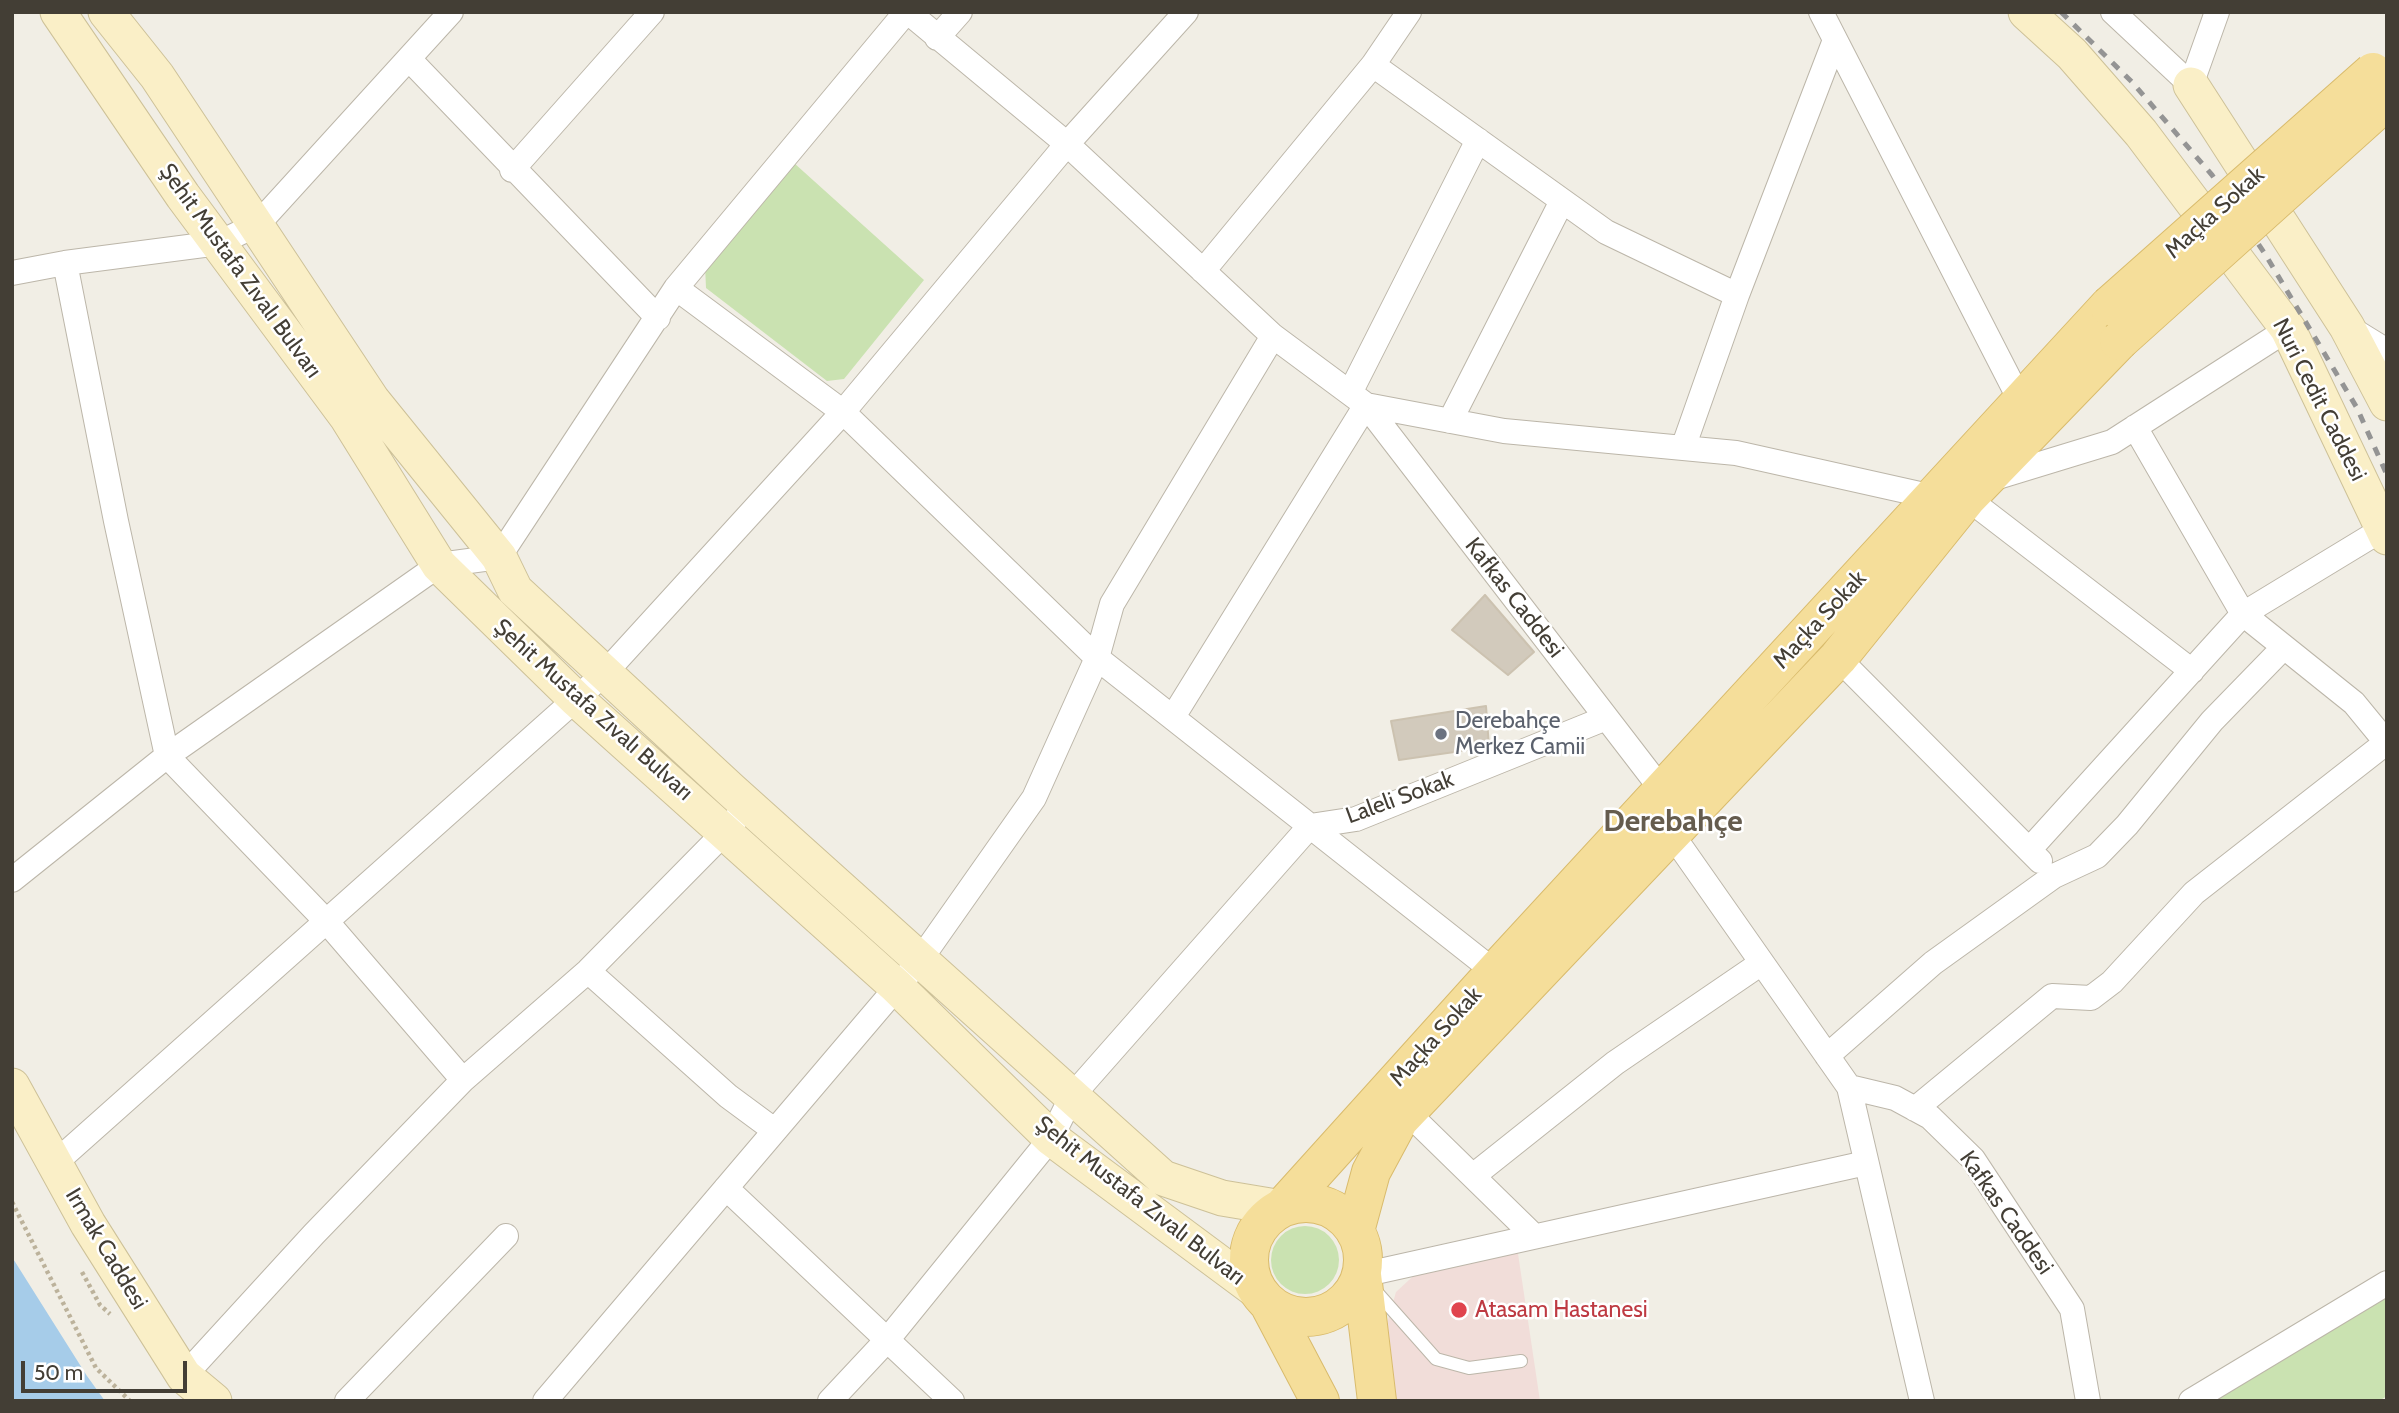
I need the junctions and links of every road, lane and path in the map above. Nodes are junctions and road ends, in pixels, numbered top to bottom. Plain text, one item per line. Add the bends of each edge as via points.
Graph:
1 (58, 12) edge
2 (106, 12) edge
3 (451, 12) edge
4 (652, 12) edge
5 (907, 12) edge
6 (960, 12) edge
7 (1186, 12) edge
8 (1409, 12) edge
9 (1821, 12) edge
10 (2026, 12) edge
11 (2113, 12) edge
12 (2217, 12) edge
13 (937, 38) junction
14 (1835, 40) junction
15 (409, 60) junction
16 (1373, 65) junction
17 (2191, 85) junction
18 (2384, 87) edge
19 (1478, 140) junction
20 (1067, 144) junction
21 (512, 170) junction
22 (1562, 201) junction
23 (258, 224) junction
24 (219, 243) junction
25 (65, 263) junction
26 (1203, 271) junction
27 (12, 273) edge
28 (676, 288) junction
29 (1737, 295) junction
30 (658, 318) junction
31 (2114, 324) junction
32 (2347, 327) junction
33 (2288, 330) junction
34 (1273, 336) junction
35 (2387, 351) edge
36 (1358, 399) junction
37 (2021, 402) junction
38 (2387, 403) edge
39 (843, 412) junction
40 (1450, 421) junction
41 (2135, 427) junction
42 (1683, 448) junction
43 (1961, 493) junction
44 (2385, 533) edge
45 (499, 556) junction
46 (439, 565) junction
47 (2243, 614) junction
48 (2284, 647) junction
49 (1097, 658) junction
50 (1838, 658) junction
51 (2193, 671) junction
52 (604, 674) junction
53 (576, 699) junction
54 (1172, 718) junction
55 (1606, 718) junction
56 (2386, 742) edge
57 (167, 756) junction
58 (1662, 790) junction
59 (737, 818) junction
60 (1310, 826) junction
61 (1671, 834) junction
62 (2029, 850) junction
63 (2054, 876) junction
64 (12, 880) edge
65 (327, 922) junction
66 (920, 960) junction
67 (1760, 964) junction
68 (588, 971) junction
69 (1495, 972) junction
70 (896, 986) junction
71 (1827, 1056) junction
72 (463, 1080) junction
73 (12, 1086) edge
74 (1849, 1087) junction
75 (1072, 1096) junction
76 (1915, 1109) junction
77 (1407, 1112) junction
78 (774, 1130) junction
79 (1051, 1138) junction
80 (1866, 1163) junction
81 (55, 1164) junction
82 (1473, 1176) junction
83 (726, 1188) junction
84 (12, 1202) edge
85 (1282, 1208) junction
86 (1355, 1231) junction
87 (1533, 1235) junction
88 (506, 1236) dead end
89 (1362, 1275) junction
90 (2387, 1283) edge
91 (1264, 1298) junction
92 (888, 1339) junction
93 (1521, 1361) dead end
94 (184, 1376) junction
95 (130, 1401) edge
96 (214, 1401) edge
97 (347, 1401) edge
98 (545, 1401) edge
99 (830, 1401) edge
100 (952, 1401) edge
101 (1320, 1401) edge
102 (1377, 1401) edge
103 (1922, 1401) edge
104 (2088, 1401) edge
105 (2191, 1401) edge

1 - 24 main road, Şehit Mustafa Zıvalı Bulvarı
2 - 23 main road, Şehit Mustafa Zıvalı Bulvarı via 157,76
3 - 15 street
4 - 21 street
5 - 13 street
5 - 28 street
6 - 13 street
7 - 20 street
8 - 16 street
9 - 14 street
10 - 33 main road, Nuri Cedit Caddesi via 2072,54 2141,133
11 - 17 street
12 - 17 street
13 - 20 street
14 - 29 street
14 - 37 street
15 - 21 street
15 - 23 street
16 - 19 street
16 - 26 street
17 - 32 main road
18 - 31 main road, Maçka Sokak, bridge
19 - 22 street
19 - 36 street
20 - 26 street
20 - 39 street
21 - 30 street
22 - 29 street via 1606,232
22 - 40 street
23 - 24 street
23 - 45 main road, Şehit Mustafa Zıvalı Bulvarı via 372,400
24 - 25 street
24 - 46 main road, Şehit Mustafa Zıvalı Bulvarı via 347,417
25 - 27 street
25 - 57 street
26 - 34 street
28 - 30 street
28 - 39 street
29 - 42 street
30 - 45 street
31 - 37 main road, Maçka Sokak
31 - 43 main road, Maçka Sokak
32 - 35 street
32 - 38 main road
33 - 41 street
33 - 44 main road, Nuri Cedit Caddesi
34 - 36 street
34 - 49 street via 1112,604
36 - 40 street
36 - 54 street
36 - 55 street, Kafkas Caddesi
37 - 43 main road, Maçka Sokak
39 - 49 street
39 - 52 street
40 - 42 street via 1504,431
41 - 43 street via 2112,442
41 - 47 street
42 - 43 street via 1736,453
43 - 50 main road, Maçka Sokak
43 - 51 street
43 - 58 main road, Maçka Sokak
44 - 47 street
45 - 46 street
45 - 52 main road, Şehit Mustafa Zıvalı Bulvarı via 515,590
46 - 53 main road, Şehit Mustafa Zıvalı Bulvarı
46 - 57 street
47 - 48 street
47 - 51 street
48 - 56 street via 2354,703
48 - 63 street via 2213,721 2097,856
49 - 54 street
49 - 66 street via 1034,798
50 - 61 main road, Maçka Sokak
50 - 62 street
51 - 62 street
52 - 53 street
52 - 59 main road, Şehit Mustafa Zıvalı Bulvarı
53 - 59 main road, Şehit Mustafa Zıvalı Bulvarı
53 - 65 street
54 - 60 street
55 - 58 street, Kafkas Caddesi
55 - 60 street, Laleli Sokak via 1356,819
56 - 76 street via 2194,893 2112,982 2091,998 2053,996
57 - 64 street
57 - 65 street
58 - 69 main road, Maçka Sokak
59 - 66 main road, Şehit Mustafa Zıvalı Bulvarı
59 - 68 street
59 - 70 main road, Şehit Mustafa Zıvalı Bulvarı
60 - 69 street
60 - 75 street
61 - 67 street
61 - 77 main road, Maçka Sokak
62 - 63 street
63 - 71 street via 1933,962
65 - 72 street
65 - 81 street
66 - 70 street
66 - 75 main road, Şehit Mustafa Zıvalı Bulvarı
67 - 71 street
67 - 82 street via 1615,1063
68 - 72 street
68 - 78 street via 728,1096
69 - 85 main road, Maçka Sokak
70 - 78 street
70 - 79 main road, Şehit Mustafa Zıvalı Bulvarı
71 - 74 street
72 - 94 street
73 - 81 main road, Irmak Caddesi
74 - 76 street, Kafkas Caddesi via 1895,1098
74 - 80 street
75 - 79 street
75 - 85 main road, Şehit Mustafa Zıvalı Bulvarı via 1163,1178 1222,1198
76 - 104 street, Kafkas Caddesi via 1930,1117 1973,1159 2072,1309
77 - 82 street
77 - 86 main road, Maçka Sokak via 1371,1172
78 - 83 street
79 - 91 main road, Şehit Mustafa Zıvalı Bulvarı
79 - 92 street
80 - 87 street
80 - 103 street
81 - 94 main road, Irmak Caddesi
82 - 87 street
83 - 92 street
83 - 98 street
84 - 95 path via 96,1368
85 - 86 main road via 1315,1203 1338,1213
85 - 91 main road via 1254,1234 1249,1254 1250,1273
86 - 89 main road via 1362,1252
87 - 89 street
88 - 97 street
89 - 91 main road via 1341,1306 1324,1315 1296,1317
89 - 93 lane via 1436,1359 1469,1368
89 - 102 main road
90 - 105 street
91 - 101 main road, Şehit Mustafa Zıvalı Bulvarı
92 - 99 street
92 - 100 street
94 - 96 main road, Irmak Caddesi

